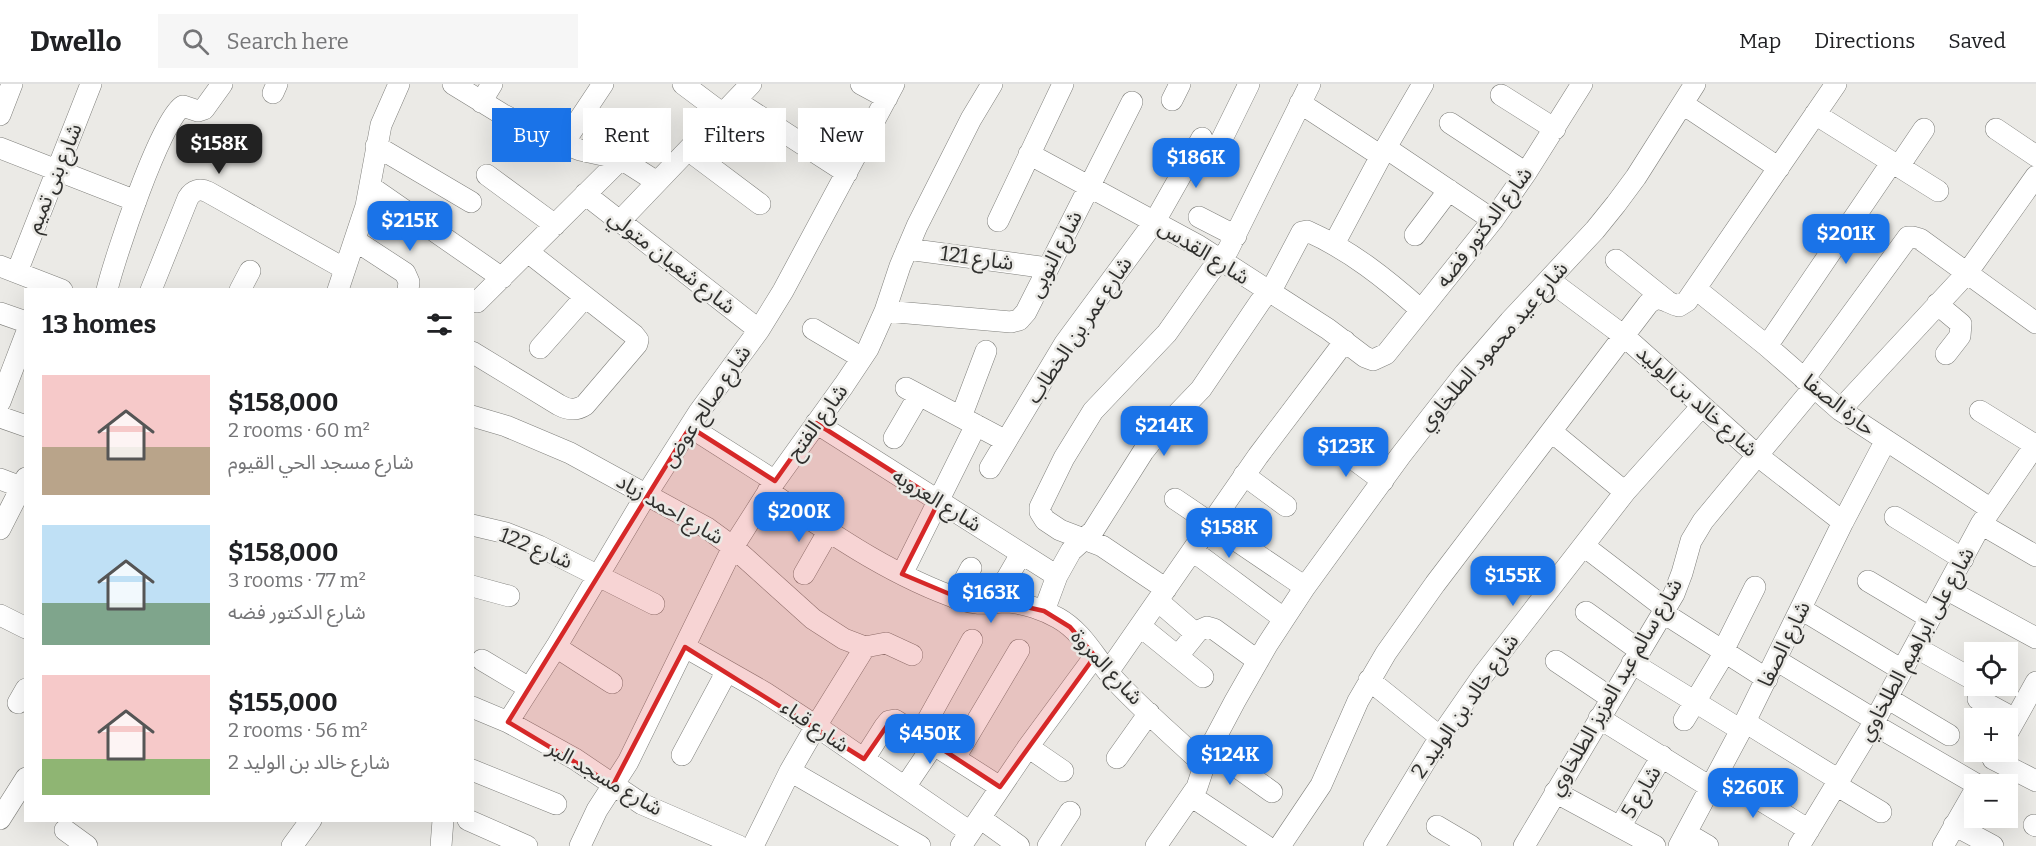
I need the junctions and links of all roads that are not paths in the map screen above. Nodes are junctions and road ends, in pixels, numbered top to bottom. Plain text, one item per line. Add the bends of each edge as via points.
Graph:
1 (12, 84) edge
2 (91, 84) edge
3 (222, 84) edge
4 (399, 84) edge
5 (453, 84) edge
6 (603, 84) edge
7 (683, 84) edge
8 (751, 84) edge
9 (861, 84) edge
10 (992, 84) edge
11 (1063, 84) edge
12 (1249, 84) edge
13 (1310, 84) edge
14 (1582, 84) edge
15 (1695, 84) edge
16 (1836, 84) edge
17 (1421, 85) edge
18 (890, 91) edge
19 (486, 93) edge
20 (1501, 95) dead end
21 (1132, 102) dead end
22 (1300, 103) junction
23 (1683, 104) junction
24 (509, 108) edge
25 (729, 108) joint
26 (1815, 114) junction
27 (0, 115) edge
28 (1450, 123) dead end
29 (1555, 129) junction
30 (1924, 129) dead end
31 (1996, 129) dead end
32 (571, 132) edge
33 (786, 139) edge
34 (376, 147) junction
35 (0, 148) edge
36 (1384, 152) junction
37 (1029, 154) junction
38 (683, 155) edge
39 (2036, 156) edge
40 (618, 162) edge
41 (626, 162) edge
42 (704, 162) edge
43 (1896, 164) junction
44 (1779, 168) junction
45 (56, 170) junction
46 (847, 173) junction
47 (1526, 173) junction
48 (487, 176) dead end
49 (2036, 176) edge
50 (657, 182) junction
51 (1089, 186) junction
52 (371, 187) junction
53 (1449, 190) junction
54 (1938, 191) dead end
55 (585, 194) junction
56 (136, 201) junction
57 (471, 202) dead end
58 (760, 204) dead end
59 (1199, 217) dead end
60 (1493, 220) junction
61 (620, 221) junction
62 (998, 221) dead end
63 (1155, 221) junction
64 (555, 225) junction
65 (1415, 235) dead end
66 (1236, 236) junction
67 (356, 241) junction
68 (1334, 244) junction
69 (907, 249) junction
70 (528, 252) junction
71 (1220, 259) junction
72 (1616, 260) dead end
73 (1048, 268) junction
74 (8, 269) edge
75 (345, 269) junction
76 (250, 271) dead end
77 (1967, 273) junction
78 (502, 278) junction
79 (1549, 280) junction
80 (50, 287) edge
81 (108, 288) edge
82 (153, 288) edge
83 (241, 288) edge
84 (339, 288) edge
85 (408, 288) edge
86 (1696, 289) junction
87 (1269, 292) junction
88 (585, 297) junction
89 (1666, 300) junction
90 (477, 302) dead end
91 (1937, 304) junction
92 (1421, 310) junction
93 (885, 311) junction
94 (0, 313) edge
95 (24, 321) edge
96 (2036, 322) edge
97 (813, 329) dead end
98 (759, 330) junction
99 (1624, 336) junction
100 (24, 339) edge
101 (1345, 341) junction
102 (1767, 346) junction
103 (540, 348) dead end
104 (986, 351) dead end
105 (474, 353) edge
106 (1946, 354) dead end
107 (862, 358) junction
108 (1373, 360) joint
109 (1809, 383) junction
110 (0, 402) edge
111 (1702, 406) junction
112 (1840, 410) junction
113 (1980, 411) dead end
114 (0, 417) edge
115 (474, 417) edge
116 (968, 421) junction
117 (816, 423) junction
118 (24, 425) edge
119 (690, 427) junction
120 (1552, 432) junction
121 (894, 438) dead end
122 (1886, 440) junction
123 (1006, 441) junction
124 (1333, 444) dead end
125 (2036, 444) edge
126 (1758, 456) junction
127 (990, 468) dead end
128 (1244, 476) junction
129 (0, 479) edge
130 (1383, 481) junction
131 (23, 482) edge
132 (772, 486) junction
133 (1625, 492) junction
134 (646, 495) junction
135 (1175, 499) dead end
136 (939, 501) junction
137 (1286, 506) dead end
138 (1986, 516) junction
139 (1895, 517) dead end
140 (1843, 522) junction
141 (1211, 524) junction
142 (474, 525) edge
143 (0, 529) edge
144 (828, 532) junction
145 (1083, 539) junction
146 (1584, 546) junction
147 (733, 547) junction
148 (1193, 550) junction
149 (1022, 554) junction
150 (2036, 556) edge
151 (1963, 559) junction
152 (971, 568) dead end
153 (804, 574) dead end
154 (902, 574) junction
155 (598, 576) junction
156 (1058, 576) junction
157 (1868, 581) dead end
158 (474, 587) edge
159 (1305, 587) junction
160 (1755, 587) dead end
161 (1947, 589) junction
162 (1162, 595) junction
163 (509, 596) dead end
164 (955, 598) junction
165 (654, 604) dead end
166 (992, 604) junction
167 (1801, 609) junction
168 (1664, 610) junction
169 (1044, 611) junction
170 (1586, 612) dead end
171 (1283, 618) junction
172 (1930, 618) junction
173 (2, 620) edge
174 (1140, 626) junction
175 (24, 627) edge
176 (1195, 633) junction
177 (2036, 638) edge
178 (972, 640) dead end
179 (1915, 646) junction
180 (556, 647) junction
181 (685, 647) junction
182 (865, 647) junction
183 (1019, 650) dead end
184 (1724, 651) junction
185 (912, 655) dead end
186 (1178, 656) junction
187 (1636, 657) junction
188 (482, 660) dead end
189 (1258, 661) junction
190 (1556, 661) dead end
191 (1102, 664) junction
192 (1771, 670) junction
193 (1902, 670) junction
194 (727, 671) junction
195 (1203, 677) dead end
196 (1369, 680) junction
197 (1964, 681) edge
198 (2036, 682) edge
199 (612, 683) dead end
200 (530, 688) junction
201 (1985, 696) edge
202 (1611, 698) junction
203 (1887, 698) junction
204 (1695, 702) junction
205 (474, 708) edge
206 (1149, 713) junction
207 (1599, 718) junction
208 (2020, 719) edge
209 (1684, 720) dead end
210 (508, 722) junction
211 (1874, 722) junction
212 (816, 726) junction
213 (1743, 726) junction
214 (1949, 735) dead end
215 (1440, 737) junction
216 (927, 739) junction
217 (1028, 747) junction
218 (682, 755) dead end
219 (1662, 756) junction
220 (1208, 757) junction
221 (955, 758) junction
222 (1117, 758) dead end
223 (864, 759) junction
224 (2006, 762) edge
225 (474, 771) edge
226 (790, 771) junction
227 (1064, 771) dead end
228 (1964, 776) edge
229 (24, 781) edge
230 (1714, 781) junction
231 (2036, 781) edge
232 (1837, 783) junction
233 (613, 785) junction
234 (904, 787) junction
235 (1000, 787) junction
236 (1272, 792) dead end
237 (1555, 792) junction
238 (1191, 796) junction
239 (556, 804) dead end
240 (1964, 808) edge
241 (1070, 812) dead end
242 (1881, 812) dead end
243 (0, 819) edge
244 (310, 822) edge
245 (443, 822) edge
246 (473, 822) edge
247 (1954, 825) junction
248 (1620, 827) junction
249 (65, 830) dead end
250 (970, 832) edge
251 (1444, 836) edge
252 (1682, 839) edge
253 (1804, 841) edge
254 (587, 844) edge
255 (1529, 844) edge
256 (87, 846) edge
257 (292, 846) edge
258 (441, 846) edge
259 (527, 846) edge
260 (739, 846) edge
261 (753, 846) edge
262 (920, 846) edge
263 (1019, 846) edge
264 (1048, 846) edge
265 (1156, 846) edge
266 (1266, 846) edge
267 (1280, 846) edge
268 (1374, 846) edge
269 (1471, 846) edge
270 (1655, 846) edge
271 (1708, 846) edge
272 (1943, 846) edge
273 (1993, 846) edge

1 - 27 street
2 - 45 street, شارع بنى تميم
3 - 56 street via 204,109 198,111 186,105 178,110
4 - 34 street
5 - 19 street
6 - 32 street
7 - 25 street
8 - 25 street
9 - 18 street
10 - 69 street, شارع الفتح
11 - 37 street
12 - 63 street, شارع عمر بن الخطاب
13 - 22 street
14 - 29 street, شارع الدكتور فضه
15 - 23 street, شارع عيد محمود الطلخاوي
16 - 26 street
17 - 36 street
18 - 46 street, شارع صالح عوض
19 - 24 street
20 - 29 street
21 - 51 street, شارع النوبى
22 - 36 street
22 - 66 street
23 - 44 street
23 - 79 street, شارع عيد محمود الطلخاوي via 1623,195
26 - 43 street
26 - 44 street
28 - 47 street
29 - 47 street, شارع الدكتور فضه
30 - 43 street
31 - 39 street
33 - 46 street
34 - 52 street
34 - 57 street
35 - 45 street
36 - 53 street
36 - 68 street
37 - 51 street, شارع القدس
37 - 62 street
38 - 50 street
40 - 55 street
41 - 50 street
42 - 58 street
43 - 54 street
43 - 102 street
44 - 86 street
45 - 56 street
45 - 74 street, شارع بنى تميم
46 - 98 street, شارع صالح عوض via 795,272
47 - 60 street, شارع الدكتور فضه
48 - 64 street
49 - 77 street
50 - 61 street
51 - 63 street, شارع القدس
51 - 73 street, شارع النوبى
52 - 67 street
52 - 78 street
53 - 60 street
53 - 65 street
55 - 61 street, شارع شعبان متولي
55 - 64 street
56 - 81 street
59 - 66 street
60 - 92 street, شارع الدكتور فضه
61 - 98 street, شارع شعبان متولي
63 - 71 street, شارع القدس
63 - 123 street, شارع عمر بن الخطاب via 1065,343
64 - 70 street
66 - 71 street
67 - 75 street
67 - 85 street via 405,273
68 - 87 street via 1302,232
68 - 92 street
69 - 73 street, شارع 121
69 - 93 street, شارع الفتح
70 - 78 street
70 - 88 street
71 - 87 street, شارع القدس
71 - 145 street via 1167,333 1093,411 1064,458 1040,512 1060,530
72 - 89 street
73 - 93 street, شارع النوبى via 1019,320
74 - 80 street
75 - 82 street via 201,190 188,198
75 - 84 street
76 - 83 street
77 - 91 street
77 - 96 street
77 - 109 street, شارع سالم عبد العزيز الطلخاوي via 1920,239 1908,237
78 - 90 street
79 - 99 street, شارع خالد بن الوليد
79 - 130 street, شارع عيد محمود الطلخاوي via 1465,373
86 - 89 street via 1682,306
86 - 102 street, حارة الصفا
87 - 101 street, شارع القدس
87 - 145 street via 1201,389 1143,452 1097,526
88 - 103 street
88 - 105 street via 638,340 581,408 564,408
89 - 99 street via 1656,299 1648,304
91 - 106 street via 1961,324 1960,336
91 - 112 street
92 - 108 street, شارع الدكتور فضه via 1386,354
93 - 107 street, شارع الفتح
94 - 95 street
97 - 107 street
98 - 119 street, شارع صالح عوض
99 - 111 street, شارع خالد بن الوليد
99 - 120 street
100 - 110 street
101 - 108 street, شارع القدس
101 - 128 street
102 - 109 street, حارة الصفا
104 - 116 street
107 - 117 street, شارع الفتح
109 - 112 street, حارة الصفا
109 - 126 street, شارع سالم عبد العزيز الطلخاوي
111 - 126 street, شارع خالد بن الوليد
111 - 133 street, شارع خالد بن الوليد 2
112 - 122 street, حارة الصفا
113 - 125 street
114 - 118 street
115 - 134 street, شارع احمد زياد via 539,438
116 - 121 street via 913,392
116 - 123 street
116 - 136 street
117 - 132 street, شارع الفتح
117 - 136 street, شارع العروبه
119 - 132 street, شارع المروة
119 - 134 street, شارع صالح عوض
120 - 133 street
120 - 196 street via 1435,584
122 - 138 street, حارة الصفا
122 - 140 street, شارع الصفا
123 - 127 street, شارع عمر بن الخطاب
124 - 130 street
125 - 138 street, شارع على ابراهيم الطلخاوي
126 - 140 street, شارع خالد بن الوليد
126 - 168 street, شارع سالم عبد العزيز الطلخاوي via 1703,521
128 - 137 street
128 - 141 street
129 - 131 street
130 - 159 street, شارع عيد محمود الطلخاوي
131 - 143 street
132 - 144 street, شارع المروة
132 - 147 street, شارع الفتح
133 - 146 street, شارع خالد بن الوليد 2
134 - 147 street, شارع احمد زياد
134 - 155 street, شارع صالح عوض
135 - 141 street
136 - 149 street, شارع العروبه
136 - 154 street
138 - 150 street, حارة الصفا
138 - 151 street, شارع على ابراهيم الطلخاوي
139 - 151 street
140 - 167 street, شارع الصفا
141 - 148 street
141 - 159 street
142 - 155 street, شارع 122 via 538,546
144 - 153 street
144 - 154 street, شارع المروة
145 - 156 street via 1071,551
145 - 162 street via 1108,550
146 - 168 street
146 - 215 street, شارع خالد بن الوليد 2
147 - 181 street, شارع الفتح
147 - 182 street, شارع احمد زياد via 813,619
148 - 162 street
148 - 171 street
149 - 156 street, شارع العروبه
149 - 166 street
151 - 161 street, شارع على ابراهيم الطلخاوي
152 - 164 street
154 - 164 street, شارع المروة
155 - 165 street, شارع 122
155 - 180 street, شارع صالح عوض
156 - 169 street
157 - 172 street
158 - 163 street
159 - 171 street, شارع عيد محمود الطلخاوي
160 - 184 street
161 - 172 street, شارع على ابراهيم الطلخاوي
161 - 177 street
162 - 174 street
162 - 176 street
164 - 166 street, شارع المروة
166 - 169 street, شارع المروة via 1009,603
167 - 192 street, شارع الصفا
167 - 193 street
168 - 184 street
168 - 187 street, شارع سالم عبد العزيز الطلخاوي
169 - 191 street, شارع المروة via 1070,627
170 - 187 street
171 - 189 street, شارع عيد محمود الطلخاوي
172 - 179 street, شارع على ابراهيم الطلخاوي
173 - 175 street
174 - 186 street
174 - 191 street
176 - 186 street
176 - 189 street via 1211,627
178 - 216 street
179 - 193 street, شارع على ابراهيم الطلخاوي
179 - 197 street
180 - 199 street
180 - 200 street, شارع صالح عوض
181 - 194 street, شارع قباء
181 - 233 street, شارع الفتح
182 - 185 street, شارع احمد زياد via 886,643
182 - 212 street
183 - 221 street
184 - 192 street
184 - 204 street
186 - 195 street
187 - 202 street, شارع سالم عبد العزيز الطلخاوي
187 - 204 street
188 - 200 street
189 - 220 street, شارع عيد محمود الطلخاوي
190 - 202 street
191 - 206 street, شارع المروة
191 - 217 street
192 - 211 street
192 - 213 street, شارع الصفا
193 - 203 street, شارع على ابراهيم الطلخاوي
194 - 212 street, شارع قباء
194 - 218 street
196 - 215 street
196 - 267 street via 1321,784
198 - 208 street
200 - 210 street, شارع صالح عوض
201 - 208 street
202 - 207 street, شارع سالم عبد العزيز الطلخاوي
203 - 211 street, شارع على ابراهيم الطلخاوي
203 - 214 street
204 - 209 street
204 - 213 street
205 - 210 street, شارع مسجد البر
206 - 220 street, شارع المروة
206 - 222 street
207 - 219 street
207 - 237 street, شارع سالم عبد العزيز الطلخاوي
210 - 233 street, شارع مسجد البر
211 - 228 street
211 - 232 street, شارع على ابراهيم الطلخاوي
212 - 223 street, شارع قباء
212 - 226 street
213 - 230 street, شارع الصفا
213 - 232 street
215 - 268 street, شارع خالد بن الوليد 2
216 - 221 street
216 - 223 street via 892,720
216 - 234 street
217 - 227 street
217 - 235 street
219 - 230 street
219 - 248 street, شارع 5
220 - 236 street, شارع المروة
220 - 238 street, شارع عيد محمود الطلخاوي
221 - 235 street
223 - 234 street, شارع قباء
224 - 231 street
225 - 239 street
226 - 261 street
226 - 262 street
229 - 243 street
230 - 252 street, شارع الصفا
230 - 253 street
232 - 242 street
232 - 253 street, شارع على ابراهيم الطلخاوي
233 - 254 street, شارع الفتح via 597,810
233 - 260 street, شارع مسجد البر via 642,804
234 - 250 street, شارع قباء
235 - 250 street
237 - 248 street
237 - 255 street, شارع سالم عبد العزيز الطلخاوي
238 - 265 street, شارع عيد محمود الطلخاوي
238 - 266 street
240 - 247 street
241 - 264 street
244 - 257 street
245 - 258 street
246 - 259 street
247 - 272 street
247 - 273 street
248 - 270 street
249 - 256 street
250 - 263 street, شارع قباء
251 - 269 street
252 - 271 street

